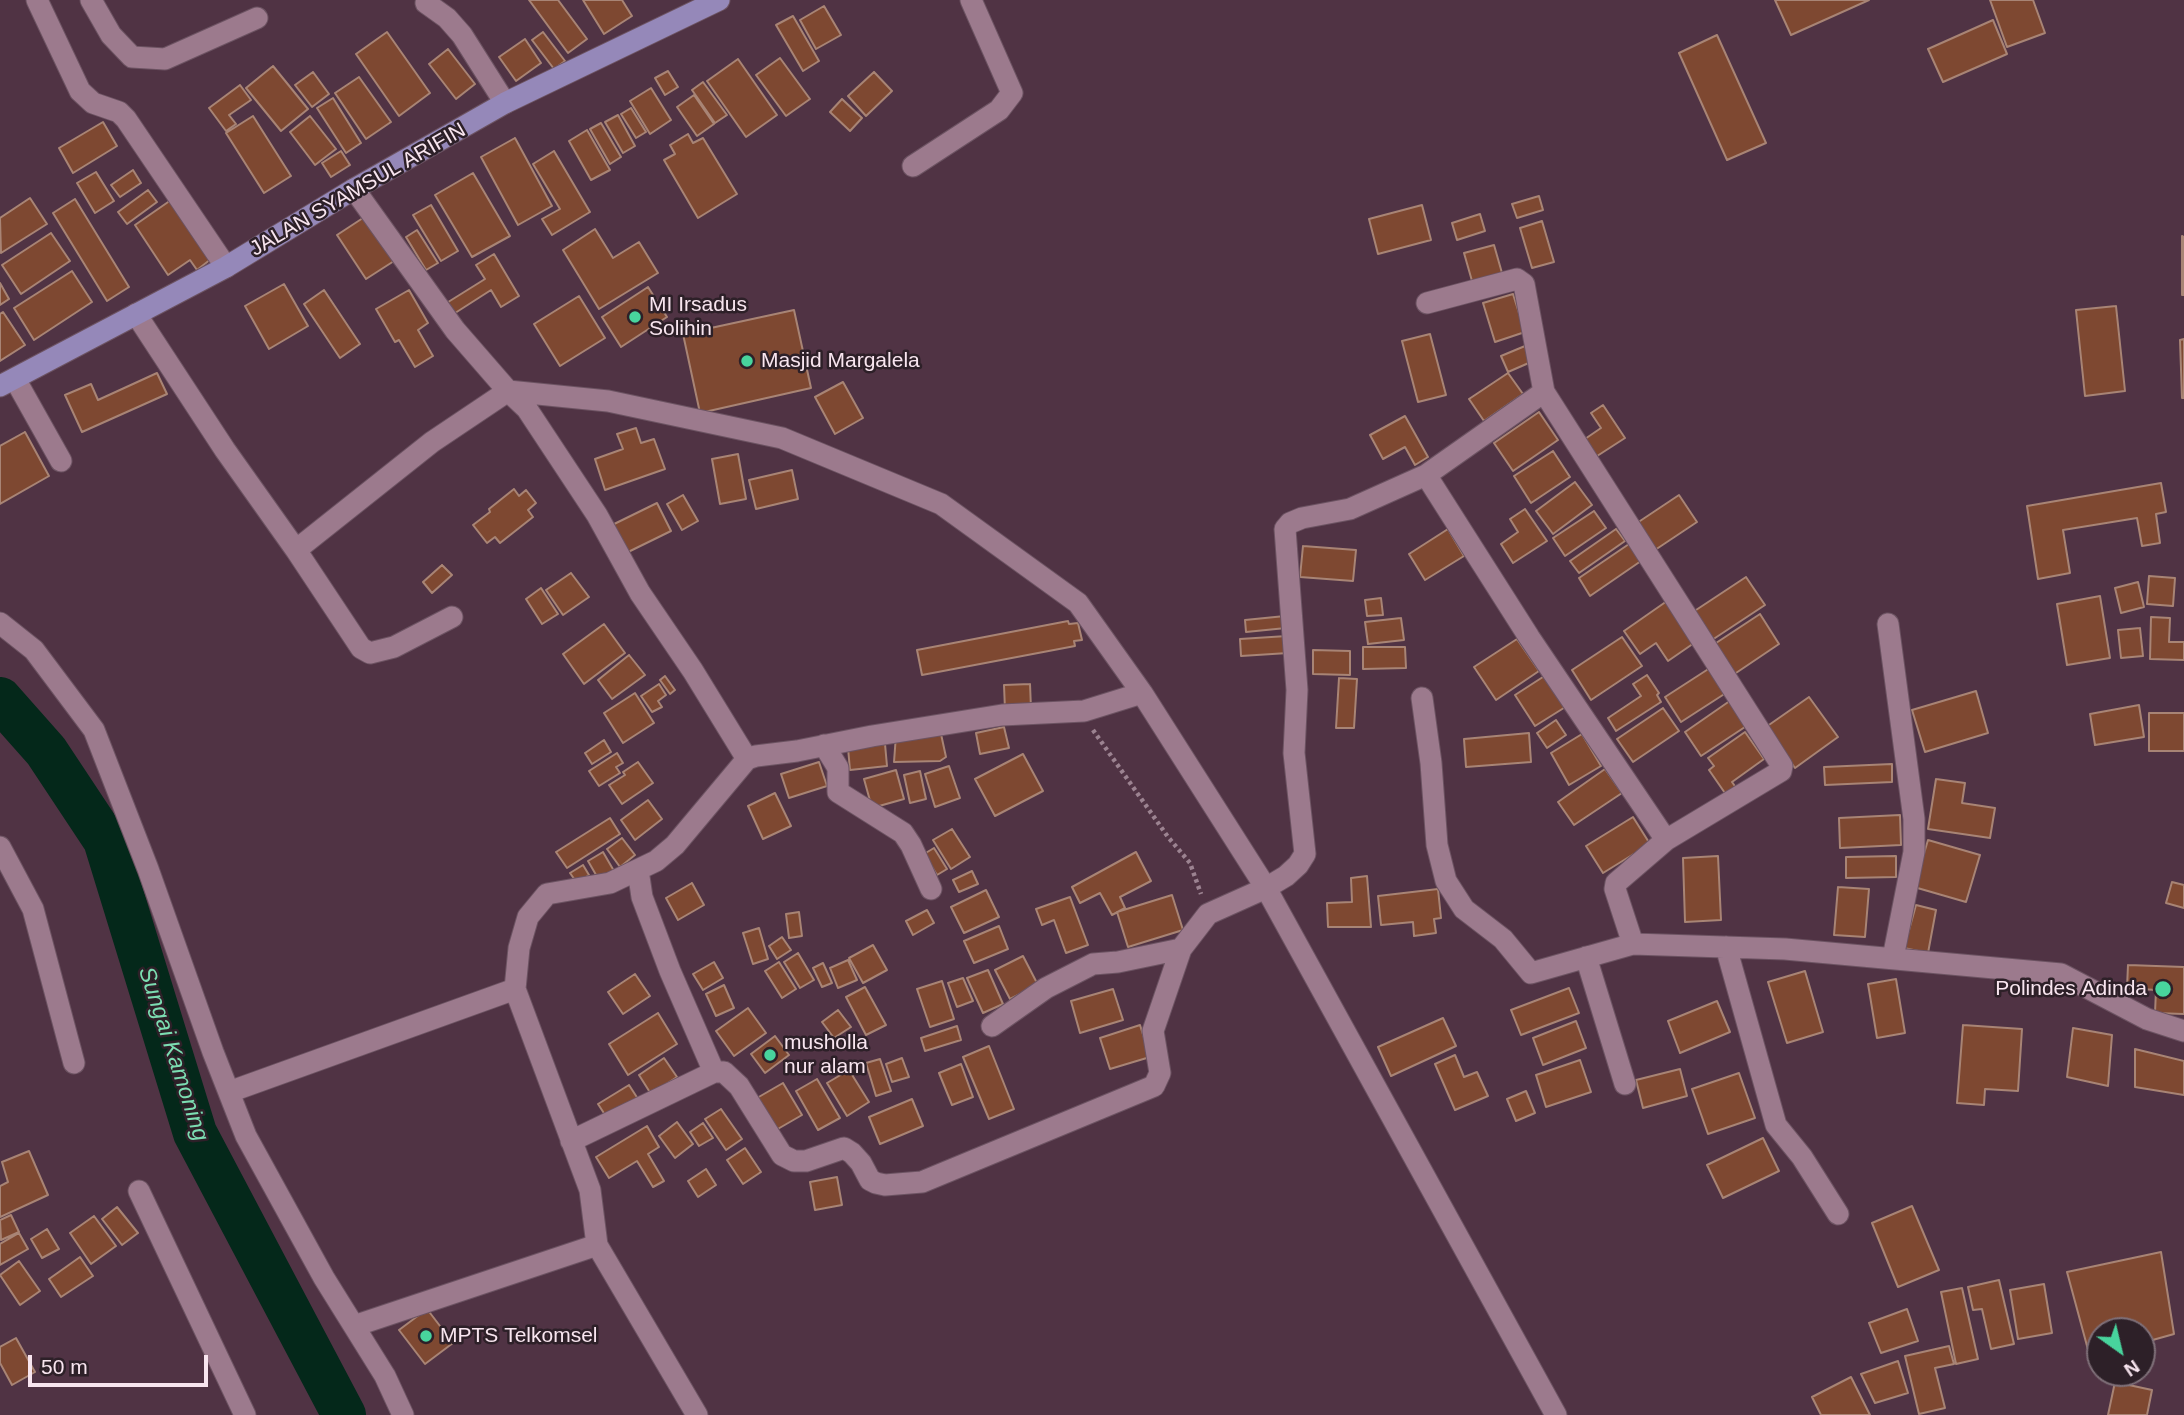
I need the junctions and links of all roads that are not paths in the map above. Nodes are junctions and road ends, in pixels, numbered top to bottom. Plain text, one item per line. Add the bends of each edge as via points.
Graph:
1 (37, 0) edge
2 (92, 0) edge
3 (719, 0) edge
4 (971, 0) edge
5 (426, 3) dead end
6 (257, 18) dead end
7 (505, 103) junction
8 (913, 166) dead end
9 (354, 189) junction
10 (226, 267) junction
11 (1427, 303) dead end
12 (136, 314) junction
13 (7, 383) edge
14 (508, 391) junction
15 (1544, 392) junction
16 (61, 461) dead end
17 (1426, 475) junction
18 (296, 550) junction
19 (453, 617) dead end
20 (0, 623) edge
21 (1888, 624) dead end
22 (1142, 693) junction
23 (1422, 698) dead end
24 (824, 746) junction
25 (747, 760) junction
26 (1666, 841) junction
27 (0, 847) edge
28 (638, 870) junction
29 (1266, 888) junction
30 (931, 889) dead end
31 (1633, 944) junction
32 (1726, 947) junction
33 (1181, 949) junction
34 (1586, 957) junction
35 (1893, 958) junction
36 (515, 989) junction
37 (992, 1026) dead end
38 (2184, 1031) edge
39 (74, 1063) dead end
40 (714, 1072) junction
41 (1625, 1084) dead end
42 (229, 1092) junction
43 (571, 1141) junction
44 (139, 1191) dead end
45 (1838, 1214) dead end
46 (597, 1245) junction
47 (354, 1326) junction
48 (246, 1415) edge
49 (403, 1415) edge
50 (697, 1415) edge
51 (1556, 1415) edge

1 - 10 street via 80,91 93,103 126,118
2 - 6 street via 111,35 132,57 165,59
3 - 7 main road, JALAN SYAMSUL ARIFIN
4 - 8 street via 1012,93 999,110
5 - 7 street via 462,35
7 - 9 main road, JALAN SYAMSUL ARIFIN
9 - 10 main road, JALAN SYAMSUL ARIFIN
9 - 14 street via 455,330
10 - 12 main road, JALAN SYAMSUL ARIFIN
11 - 15 street via 1517,279 1524,284
12 - 13 main road, JALAN SYAMSUL ARIFIN
12 - 18 street
13 - 16 street
14 - 18 street via 432,442
14 - 22 street via 607,401 782,438 941,505 1078,603
14 - 25 street via 527,409 597,516 640,593
15 - 17 street
15 - 26 street via 1782,766 1781,771
17 - 26 street
17 - 29 street via 1350,509 1302,518 1285,529 1297,690 1294,753 1305,854 1286,876
18 - 19 street via 361,648 370,653 394,647
20 - 42 street via 34,650 94,730
21 - 35 street via 1914,819 1914,852
22 - 24 street via 1084,711 1002,715
22 - 29 street
23 - 34 street via 1437,845 1446,881 1456,897 1473,918 1503,939 1531,973
24 - 25 street
24 - 30 street via 838,768 838,792 903,834
25 - 28 street via 675,845
26 - 31 street via 1616,883
27 - 39 street via 33,909
28 - 36 street via 610,883 547,894 528,917
28 - 40 street via 642,897
29 - 33 street via 1208,914
29 - 51 street
31 - 32 street
31 - 34 street
32 - 35 street
32 - 45 street via 1776,1125
33 - 37 street via 1093,964 1046,988
33 - 40 street via 1153,1031 1160,1073 1154,1086 922,1182 876,1183 844,1149 806,1161 782,1155 739,1086 724,1072
34 - 41 street
35 - 38 street via 2061,974 2147,1019
36 - 42 street
36 - 43 street
40 - 43 street
42 - 47 street via 246,1136
43 - 46 street via 590,1191
44 - 48 street
46 - 47 street
46 - 50 street
47 - 49 street

